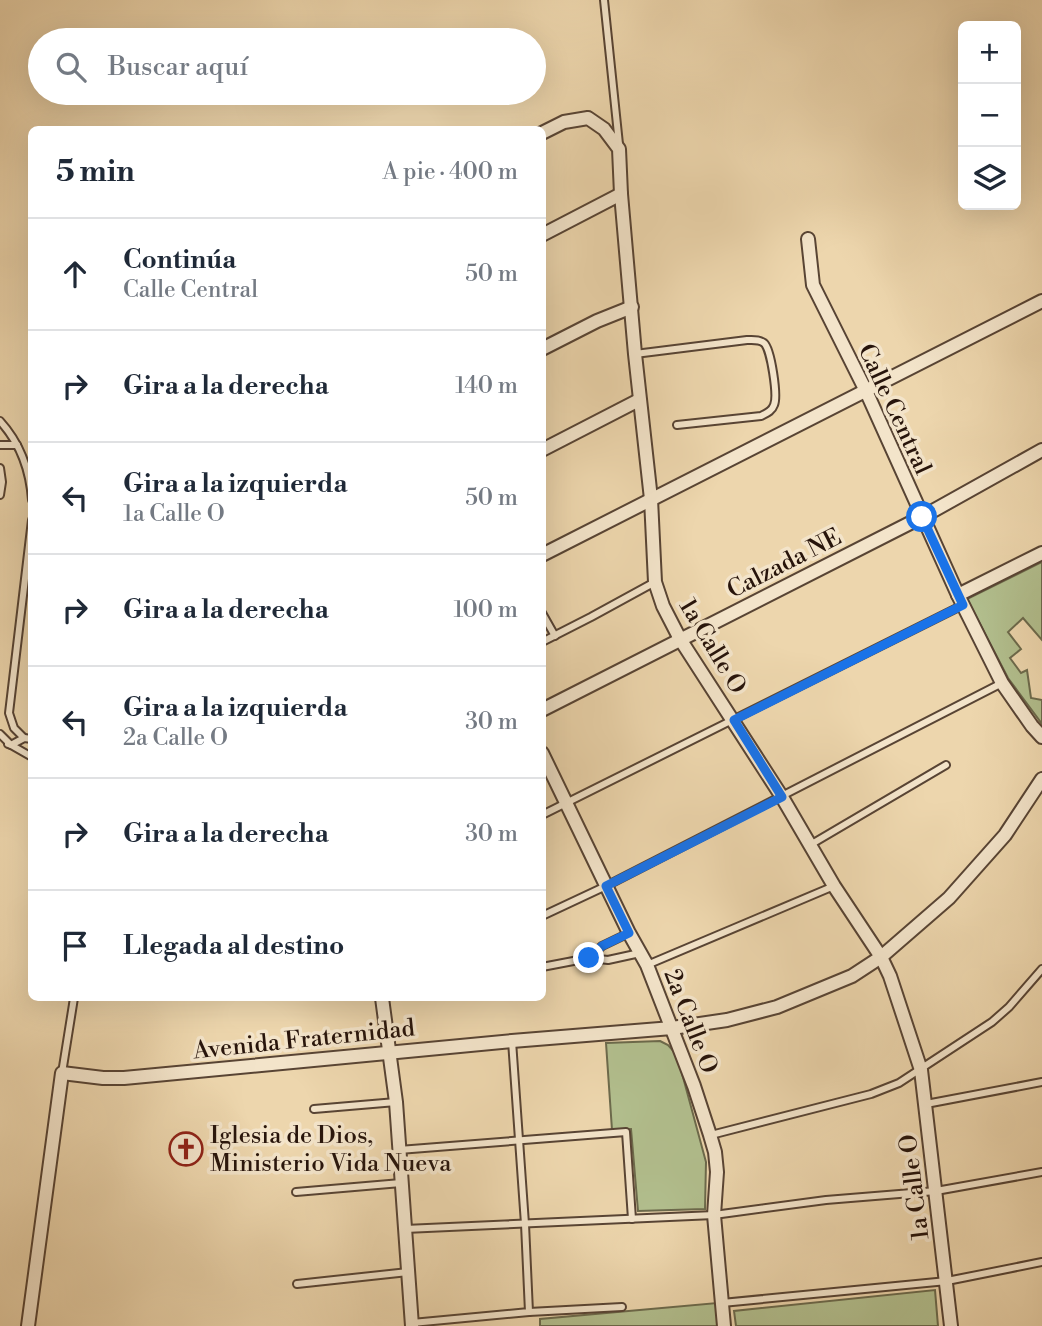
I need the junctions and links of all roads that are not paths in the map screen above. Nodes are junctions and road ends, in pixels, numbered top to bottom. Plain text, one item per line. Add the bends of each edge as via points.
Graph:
1 (604, 0) edge
2 (546, 131) edge
3 (619, 149) junction
4 (621, 194) junction
5 (546, 233) edge
6 (808, 239) dead end
7 (1042, 301) edge
8 (632, 307) junction
9 (546, 347) edge
10 (635, 354) junction
11 (866, 391) junction
12 (639, 400) junction
13 (0, 421) edge
14 (677, 425) dead end
15 (0, 444) edge
16 (17, 445) junction
17 (546, 448) edge
18 (1042, 450) edge
19 (0, 468) edge
20 (28, 470) edge
21 (0, 495) edge
22 (651, 499) junction
23 (922, 517) junction
24 (546, 553) edge
25 (1042, 553) edge
26 (28, 554) edge
27 (655, 582) junction
28 (960, 600) junction
29 (546, 621) edge
30 (555, 636) junction
31 (680, 639) junction
32 (546, 640) edge
33 (1002, 683) junction
34 (546, 708) edge
35 (734, 720) junction
36 (0, 734) edge
37 (1042, 737) edge
38 (28, 739) edge
39 (0, 740) edge
40 (11, 745) junction
41 (28, 755) edge
42 (546, 761) edge
43 (946, 765) dead end
44 (1042, 779) edge
45 (782, 797) junction
46 (567, 803) junction
47 (546, 813) edge
48 (810, 845) junction
49 (606, 886) junction
50 (834, 886) junction
51 (546, 914) edge
52 (629, 933) junction
53 (881, 957) junction
54 (589, 958) junction
55 (644, 959) junction
56 (546, 966) edge
57 (1041, 973) edge
58 (74, 1001) edge
59 (382, 1001) edge
60 (672, 1028) junction
61 (512, 1041) junction
62 (390, 1052) junction
63 (921, 1070) junction
64 (62, 1073) junction
65 (1042, 1082) edge
66 (396, 1102) junction
67 (926, 1104) junction
68 (314, 1109) dead end
69 (710, 1135) junction
70 (519, 1140) junction
71 (399, 1150) junction
72 (1042, 1171) edge
73 (401, 1183) junction
74 (936, 1191) junction
75 (296, 1192) dead end
76 (714, 1215) junction
77 (632, 1219) junction
78 (525, 1224) junction
79 (405, 1229) junction
80 (1042, 1262) edge
81 (408, 1272) junction
82 (947, 1281) junction
83 (297, 1284) dead end
84 (722, 1304) junction
85 (622, 1307) dead end
86 (529, 1312) junction
87 (412, 1324) edge
88 (27, 1326) edge
89 (724, 1326) edge
90 (951, 1326) edge

1 - 3 lane
2 - 3 street via 588,118 604,129
3 - 4 street, 1a Calle O
4 - 5 street
4 - 8 street, 1a Calle O
6 - 11 street, Calle Central via 813,285
7 - 11 street
8 - 9 street
8 - 10 street, 1a Calle O
10 - 12 street, 1a Calle O
10 - 14 lane via 747,340 763,342 768,349 776,396 769,412
11 - 22 street
11 - 23 street, Calle Central
12 - 17 street
12 - 22 street, 1a Calle O
13 - 16 lane
15 - 16 lane
16 - 20 lane
18 - 23 street, Calzada NE
19 - 21 lane
22 - 24 street
22 - 27 street, 1a Calle O
23 - 28 street, Calle Central
23 - 31 street, Calzada NE
25 - 28 street
26 - 38 lane via 9,713 14,728
27 - 30 lane
27 - 31 street, 1a Calle O
28 - 33 street, Calle Central
28 - 35 lane
29 - 30 lane
30 - 32 lane
31 - 34 street, Calzada NE
31 - 35 street, 1a Calle O
33 - 37 street, Calle Central
33 - 45 lane
35 - 45 street, 1a Calle O
35 - 46 lane
36 - 40 lane
38 - 40 lane
39 - 40 lane
40 - 41 lane
42 - 46 street, 2a Calle O
43 - 48 lane
44 - 53 street, Avenida Fraternidad via 1005,835 949,898
45 - 48 street, 1a Calle O
45 - 49 lane
46 - 47 lane
46 - 49 street, 2a Calle O
48 - 50 street, 1a Calle O
49 - 51 lane
49 - 52 street, 2a Calle O
50 - 53 street, 1a Calle O
50 - 55 lane
52 - 54 lane
52 - 55 street, 2a Calle O
53 - 60 street, Avenida Fraternidad via 852,976 777,1007
53 - 63 street, 1a Calle O
54 - 55 lane
54 - 56 lane
55 - 60 street, 2a Calle O
57 - 63 lane via 992,1022
58 - 64 lane
59 - 62 street
60 - 61 street, Avenida Fraternidad
60 - 69 street, 2a Calle O
61 - 62 street, Avenida Fraternidad
61 - 70 lane
62 - 64 street, Avenida Fraternidad via 124,1078
62 - 66 street
63 - 67 street, 1a Calle O
63 - 69 lane via 871,1094
64 - 88 street
65 - 67 lane
66 - 68 lane
66 - 71 street
67 - 74 street, 1a Calle O
69 - 76 street, 2a Calle O via 717,1172
70 - 71 lane
70 - 77 lane via 626,1132
70 - 78 lane
71 - 73 street
72 - 74 lane
73 - 75 lane
73 - 79 street
74 - 76 lane
74 - 82 street, 1a Calle O
76 - 77 lane
76 - 84 street, 2a Calle O
77 - 78 lane
78 - 79 lane
78 - 86 lane
79 - 81 street
80 - 82 lane
81 - 83 lane
81 - 87 street
82 - 84 lane
82 - 90 street, 1a Calle O
84 - 89 street, 2a Calle O
85 - 86 lane
86 - 87 lane

